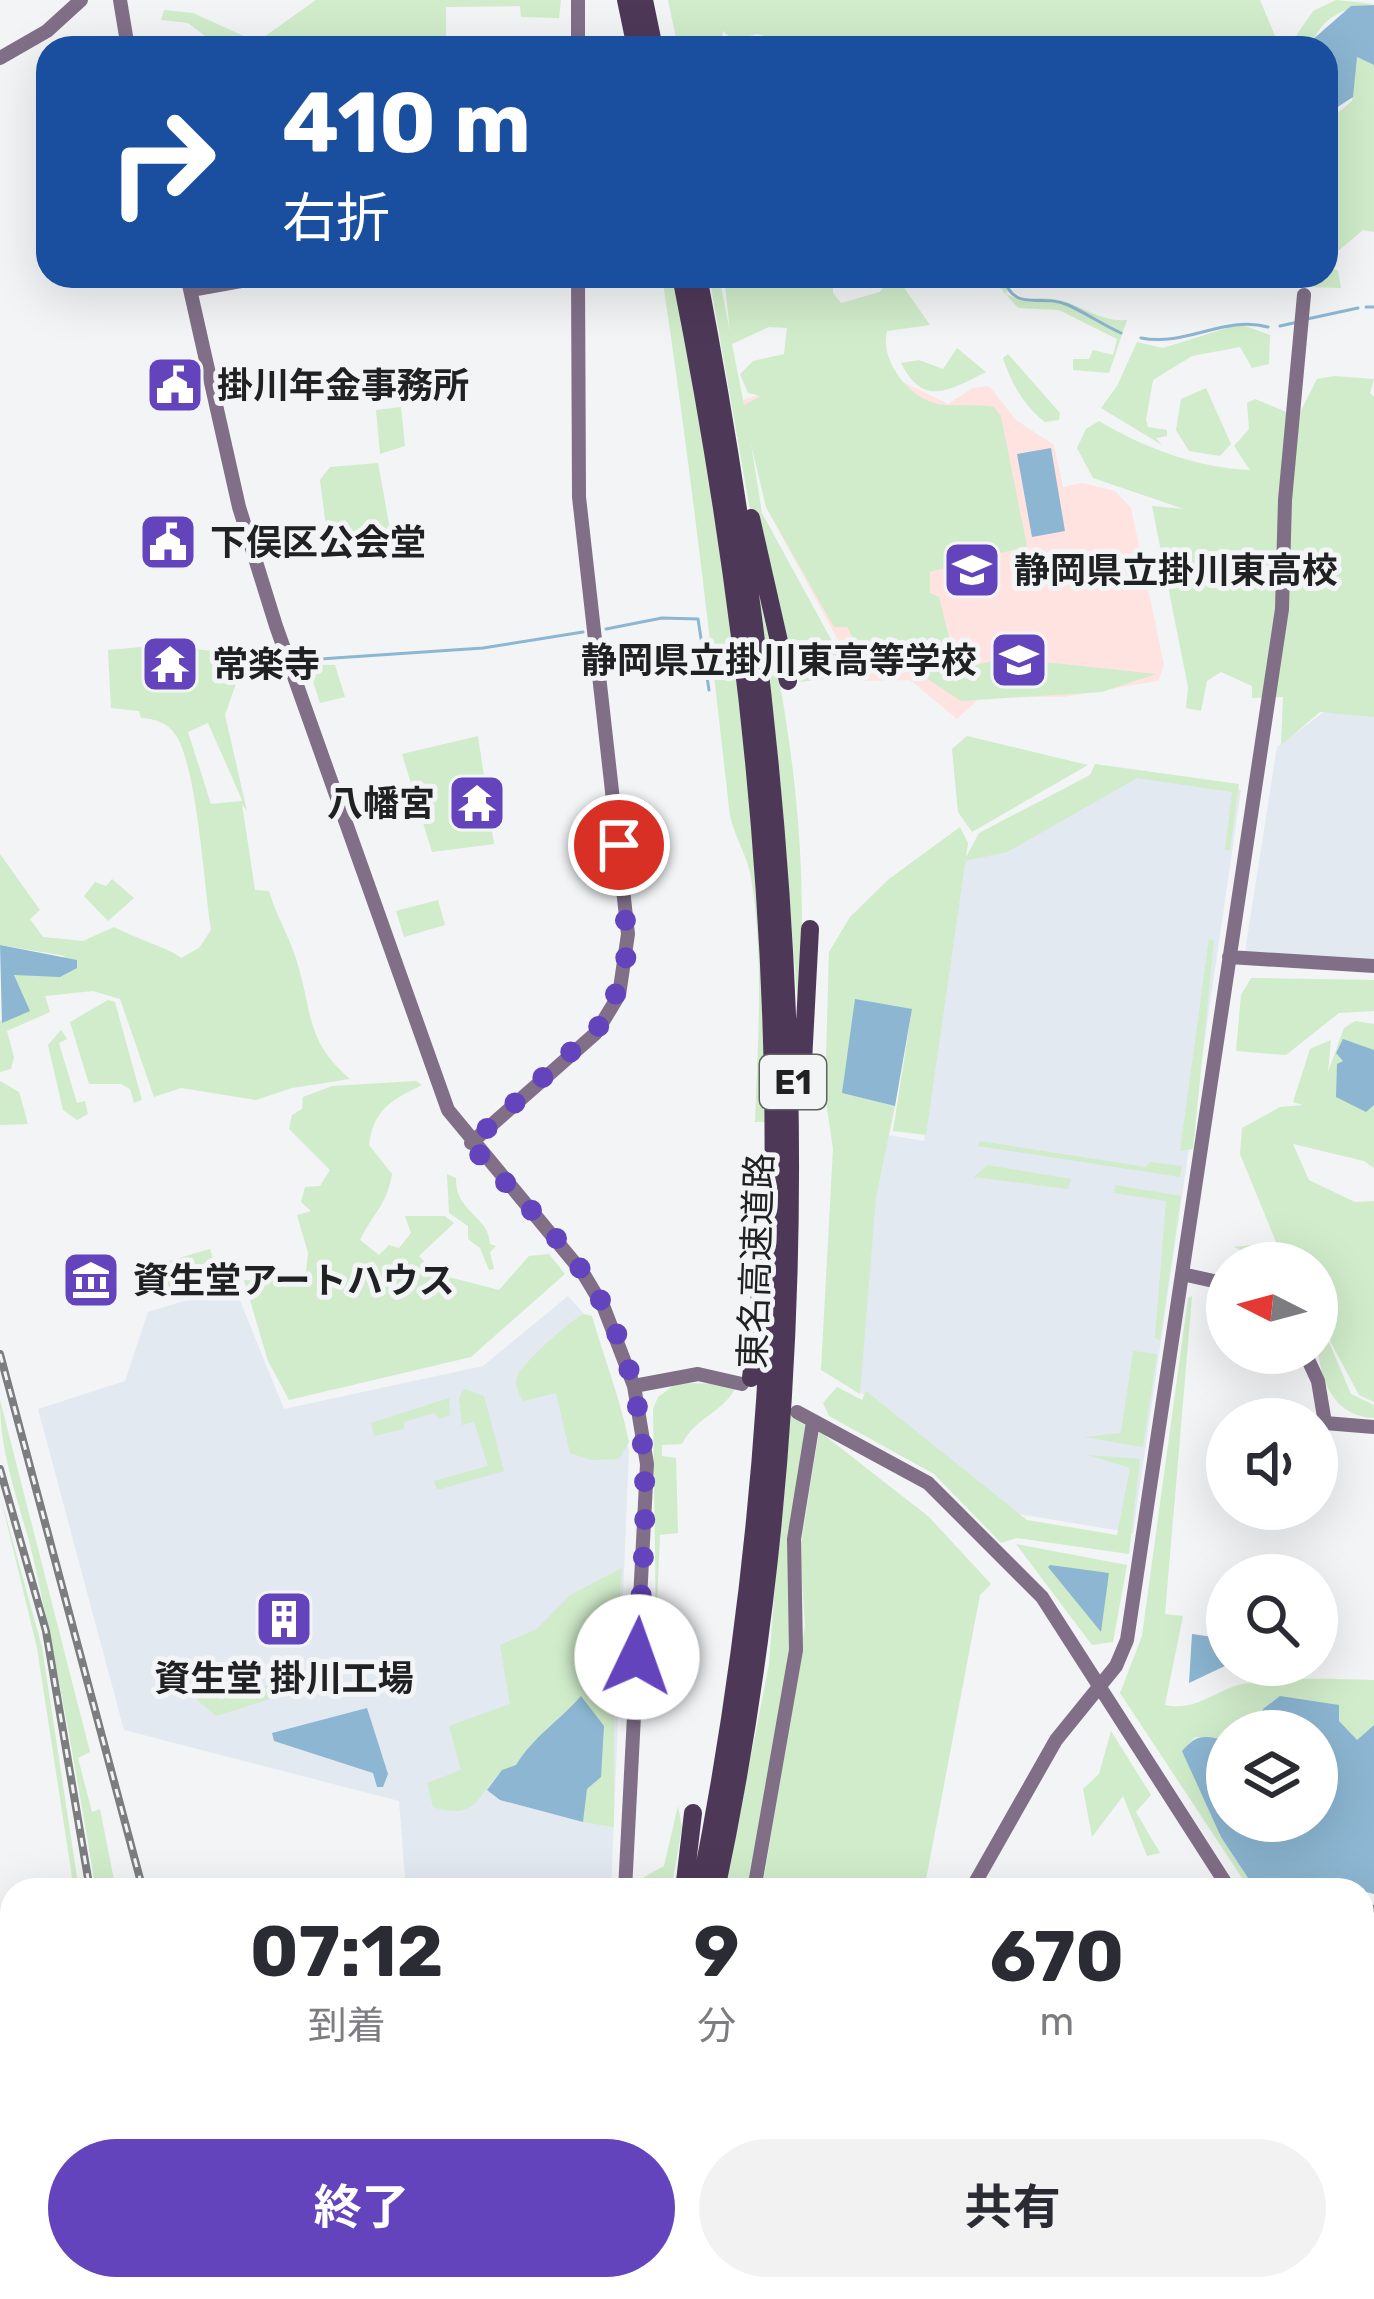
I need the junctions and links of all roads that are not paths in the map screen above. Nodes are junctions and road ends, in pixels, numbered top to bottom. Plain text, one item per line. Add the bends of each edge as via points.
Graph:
1 (85, 0) edge
2 (578, 0) edge
3 (626, 0) edge
4 (644, 0) edge
5 (116, 1) edge
6 (38, 36) edge
7 (123, 36) edge
8 (578, 36) edge
9 (633, 36) edge
10 (652, 36) edge
11 (36, 37) edge
12 (0, 58) edge
13 (190, 288) edge
14 (578, 288) edge
15 (683, 288) edge
16 (700, 288) edge
17 (1304, 295) dead end
18 (711, 343) junction
19 (788, 681) dead end
20 (810, 929) dead end
21 (1228, 957) junction
22 (1374, 966) edge
23 (776, 1134) junction
24 (470, 1144) junction
25 (793, 1237) junction
26 (1182, 1274) junction
27 (1206, 1279) edge
28 (1315, 1374) edge
29 (746, 1381) joint
30 (634, 1386) junction
31 (797, 1412) dead end
32 (814, 1422) junction
33 (1374, 1427) edge
34 (1102, 1685) junction
35 (693, 1814) dead end
36 (626, 1878) edge
37 (685, 1878) edge
38 (702, 1878) edge
39 (718, 1878) edge
40 (756, 1878) edge
41 (978, 1878) edge
42 (1223, 1878) edge

1 - 6 street
2 - 8 street
3 - 9 highway
4 - 10 highway
5 - 7 street
11 - 12 street
13 - 24 street via 239,507 276,626 434,1074
14 - 24 street via 579,496 626,967 596,1033
15 - 23 highway, 東名高速道路 / E1 via 758,773
16 - 18 highway, 東名高速道路 / E1
17 - 21 street via 1282,609
18 - 19 highway
18 - 25 highway, 東名高速道路 / E1 via 779,828
20 - 25 highway
21 - 22 street
21 - 26 street
23 - 29 highway
23 - 38 highway, 東名高速道路 / E1 via 774,1315 758,1516
24 - 30 street via 584,1273
25 - 39 highway, 東名高速道路 / E1 via 762,1629
26 - 27 street
26 - 34 street via 1127,1640
28 - 33 street via 1325,1423
29 - 30 street via 698,1374
30 - 36 street via 646,1464
31 - 32 street
32 - 34 street via 928,1483 1042,1597
32 - 40 street via 794,1539 796,1650
34 - 41 street via 1056,1740
34 - 42 street
35 - 37 highway

